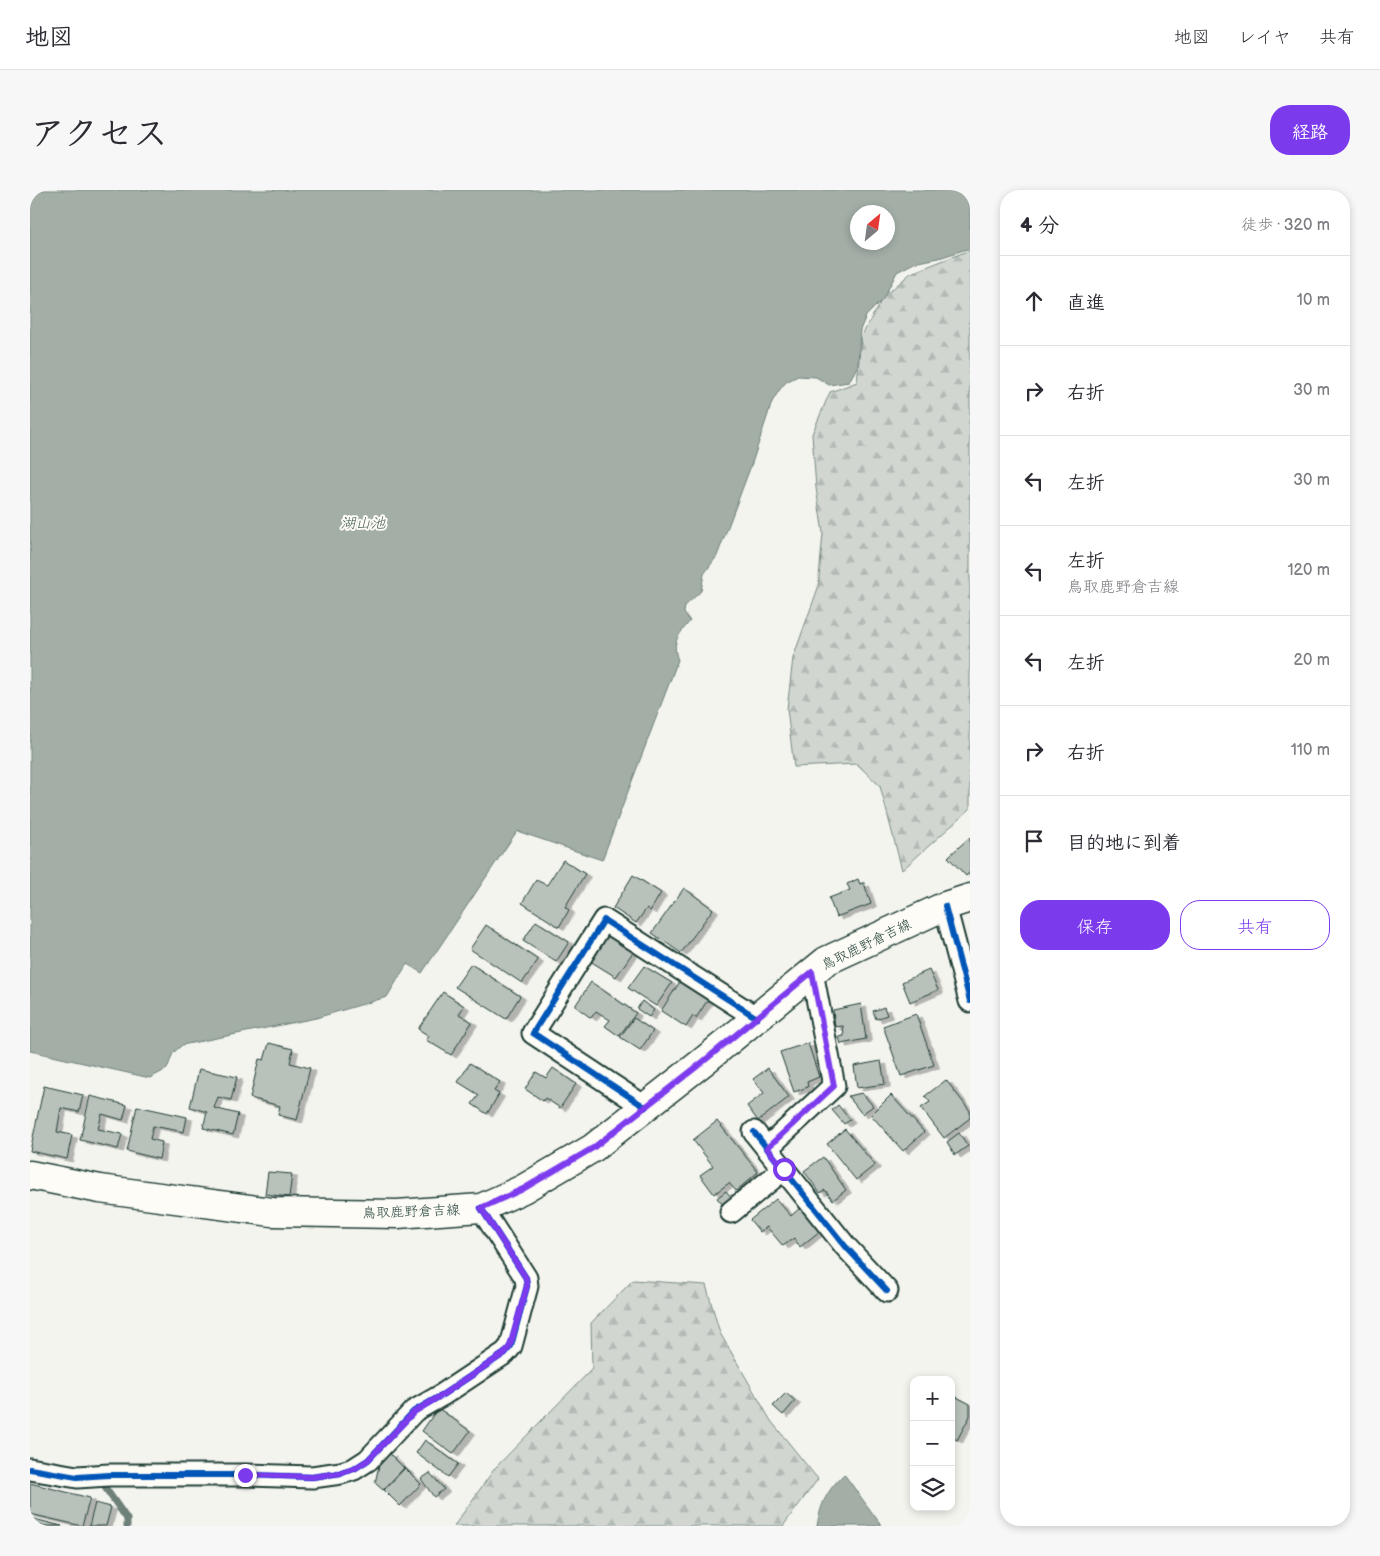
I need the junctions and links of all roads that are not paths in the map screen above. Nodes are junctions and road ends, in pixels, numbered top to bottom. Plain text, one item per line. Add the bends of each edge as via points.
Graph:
1 (957, 902) edge
2 (812, 972) junction
3 (970, 1001) edge
4 (756, 1018) junction
5 (646, 1107) junction
6 (784, 1169) junction
7 (30, 1176) edge
8 (481, 1208) junction
9 (731, 1212) dead end
10 (887, 1290) dead end
11 (30, 1469) edge

1 - 2 main road, 鳥取鹿野倉吉線 via 826,961
1 - 3 street
2 - 4 main road, 鳥取鹿野倉吉線
2 - 6 street via 834,1086 761,1140
4 - 5 main road, 鳥取鹿野倉吉線
4 - 5 street via 604,920 533,1033
5 - 8 main road, 鳥取鹿野倉吉線 via 593,1148 523,1189
6 - 9 street
6 - 10 street via 846,1247
7 - 8 main road, 鳥取鹿野倉吉線 via 100,1189 272,1212 397,1214
8 - 11 street via 526,1278 527,1286 510,1346 505,1353 414,1412 368,1460 354,1469 312,1477 77,1477

